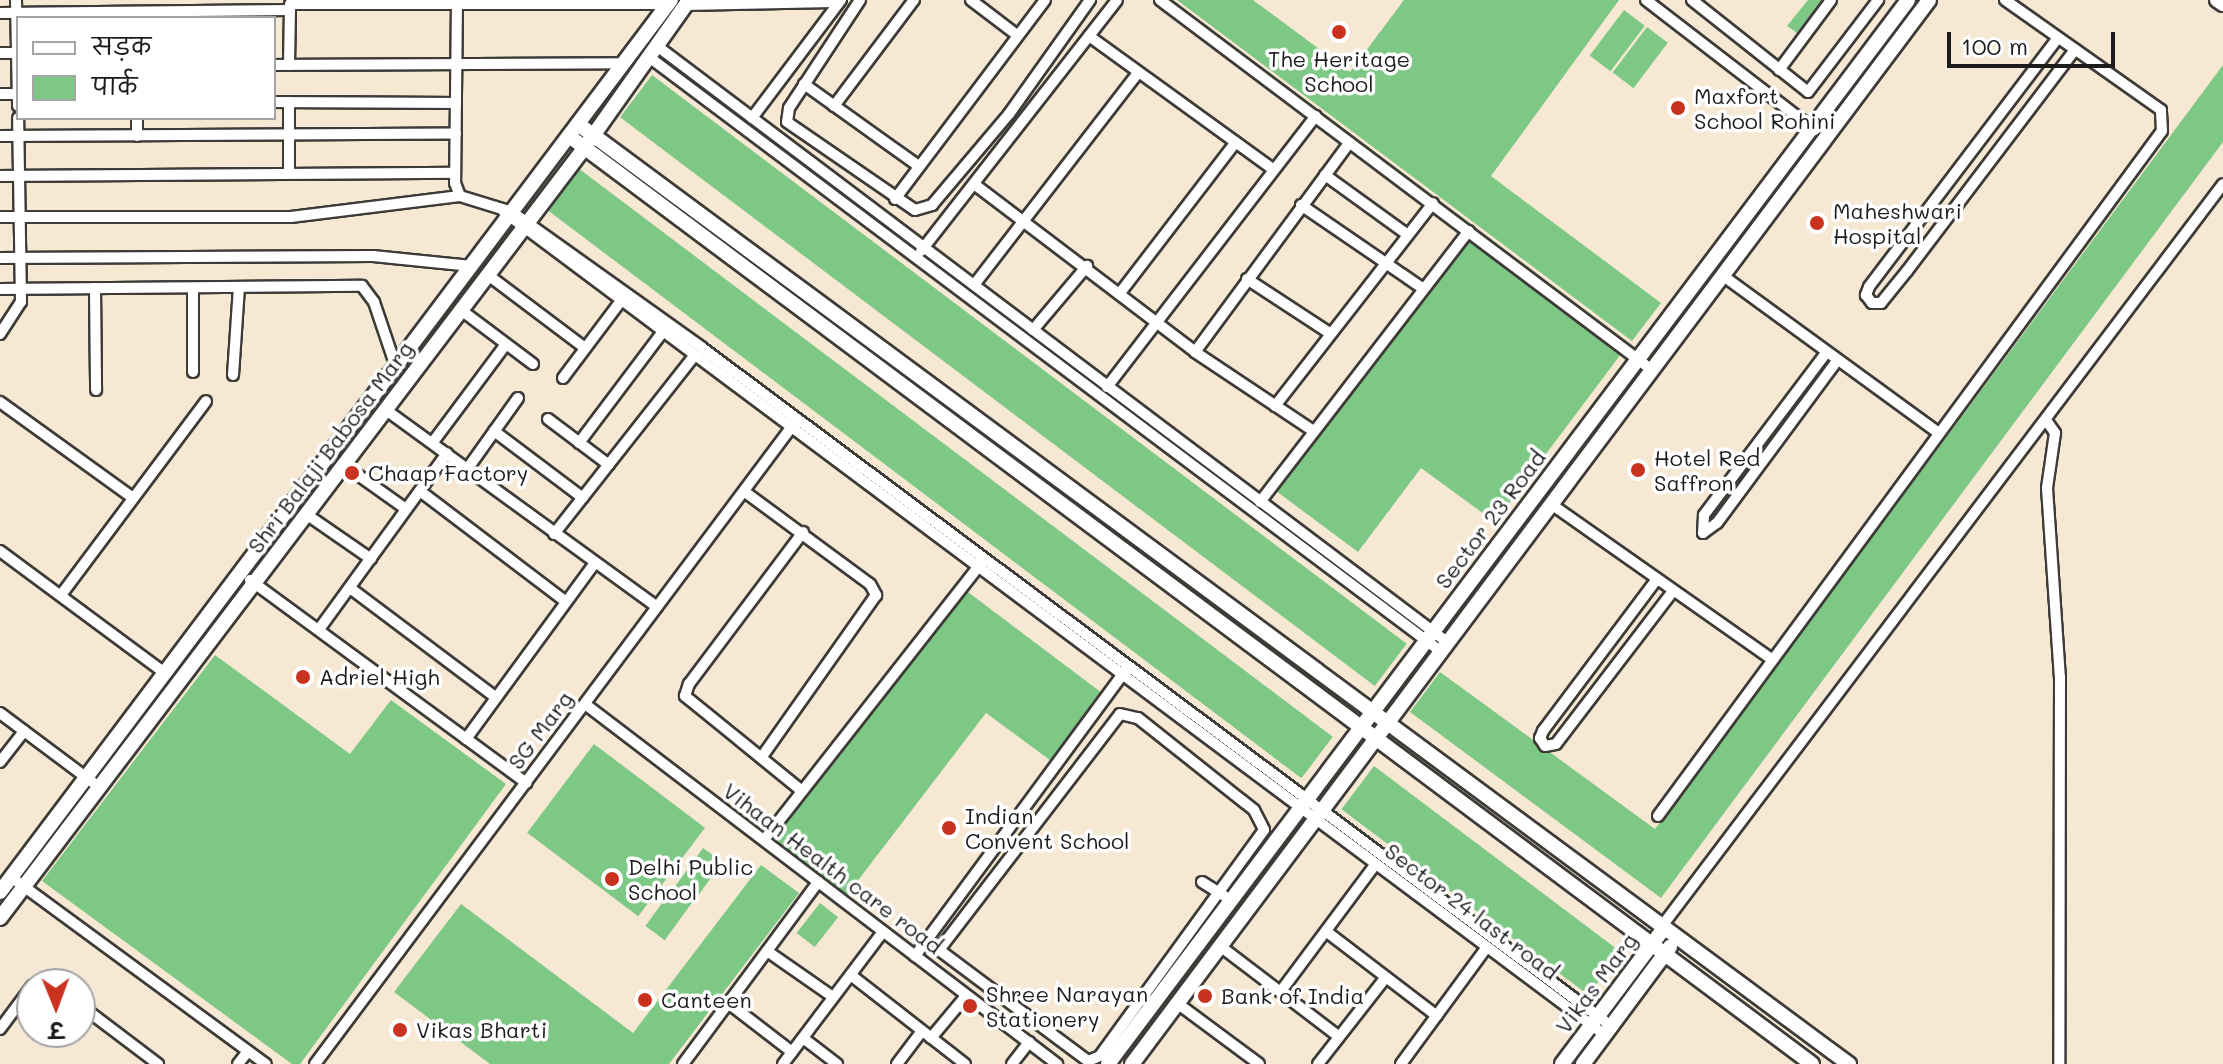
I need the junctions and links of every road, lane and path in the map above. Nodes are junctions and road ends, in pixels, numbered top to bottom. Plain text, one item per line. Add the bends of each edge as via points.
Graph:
1 (16, 0) edge
2 (860, 0) edge
3 (914, 0) edge
4 (971, 0) edge
5 (1045, 0) edge
6 (1090, 0) edge
7 (1117, 0) edge
8 (1160, 0) edge
9 (1646, 0) edge
10 (1831, 0) edge
11 (1878, 0) edge
12 (1908, 0) edge
13 (1929, 0) edge
14 (2005, 0) edge
15 (2217, 0) edge
16 (457, 1) edge
17 (679, 2) edge
18 (793, 2) edge
19 (1699, 2) edge
20 (835, 3) edge
21 (290, 4) edge
22 (2223, 4) edge
23 (136, 10) edge
24 (17, 12) junction
25 (0, 13) edge
26 (17, 16) edge
27 (1017, 35) junction
28 (1089, 36) junction
29 (2057, 39) junction
30 (2075, 50) junction
31 (653, 52) junction
32 (624, 63) junction
33 (457, 64) junction
34 (276, 65) edge
35 (289, 65) junction
36 (1779, 70) junction
37 (1138, 73) junction
38 (804, 84) junction
39 (276, 102) edge
40 (289, 102) junction
41 (456, 103) junction
42 (834, 106) junction
43 (1316, 116) junction
44 (752, 118) junction
45 (18, 120) edge
46 (137, 120) edge
47 (1811, 127) junction
48 (574, 130) junction
49 (456, 134) junction
50 (289, 135) junction
51 (0, 136) edge
52 (19, 136) junction
53 (137, 136) junction
54 (1825, 139) junction
55 (590, 141) junction
56 (1236, 142) junction
57 (1349, 143) junction
58 (1967, 159) junction
59 (917, 165) junction
60 (1273, 169) junction
61 (1984, 171) junction
62 (289, 173) junction
63 (455, 173) junction
64 (1325, 175) junction
65 (0, 176) edge
66 (20, 176) junction
67 (974, 184) junction
68 (2223, 184) edge
69 (460, 196) junction
70 (895, 199) junction
71 (1433, 203) junction
72 (1301, 205) junction
73 (508, 214) junction
74 (0, 217) edge
75 (20, 217) junction
76 (1024, 219) junction
77 (525, 227) junction
78 (1469, 231) junction
79 (1408, 235) junction
80 (924, 247) junction
81 (916, 257) junction
82 (0, 258) edge
83 (21, 259) junction
84 (1891, 261) junction
85 (1386, 263) junction
86 (471, 266) junction
87 (1087, 266) junction
88 (1907, 271) junction
89 (488, 275) junction
90 (1722, 275) junction
91 (1247, 279) junction
92 (974, 285) junction
93 (239, 287) junction
94 (95, 288) junction
95 (193, 288) junction
96 (1422, 288) junction
97 (0, 289) edge
98 (21, 289) junction
99 (1120, 293) junction
100 (620, 302) junction
101 (461, 310) junction
102 (1158, 322) junction
103 (1033, 330) junction
104 (662, 333) junction
105 (0, 334) edge
106 (1331, 334) junction
107 (506, 344) junction
108 (585, 348) junction
109 (1195, 352) junction
110 (1826, 353) junction
111 (694, 356) junction
112 (1637, 360) junction
113 (1837, 361) junction
114 (533, 364) dead end
115 (396, 367) junction
116 (1652, 370) junction
117 (193, 372) dead end
118 (233, 375) dead end
119 (563, 378) dead end
120 (1107, 387) junction
121 (96, 390) dead end
122 (518, 398) dead end
123 (206, 401) dead end
124 (0, 402) edge
125 (1275, 406) junction
126 (386, 410) junction
127 (548, 419) dead end
128 (798, 419) junction
129 (2046, 420) junction
130 (791, 429) junction
131 (1312, 430) junction
132 (494, 431) junction
133 (1939, 433) junction
134 (433, 442) junction
135 (579, 443) junction
136 (447, 453) junction
137 (344, 465) junction
138 (609, 465) junction
139 (468, 468) junction
140 (420, 491) junction
141 (745, 492) junction
142 (133, 498) junction
143 (583, 498) junction
144 (1260, 502) junction
145 (1551, 504) junction
146 (406, 509) junction
147 (306, 514) junction
148 (803, 532) junction
149 (554, 534) junction
150 (0, 551) edge
151 (371, 559) junction
152 (981, 563) junction
153 (594, 564) junction
154 (241, 573) junction
155 (1657, 579) junction
156 (254, 583) junction
157 (350, 588) junction
158 (1673, 591) junction
159 (61, 595) junction
160 (566, 602) junction
161 (657, 607) junction
162 (320, 628) junction
163 (1429, 636) junction
164 (1444, 647) junction
165 (1773, 660) junction
166 (1129, 666) junction
167 (165, 673) junction
168 (1122, 676) junction
169 (494, 696) junction
170 (585, 704) junction
171 (1373, 712) junction
172 (0, 713) edge
173 (1388, 722) junction
174 (1362, 727) junction
175 (24, 731) junction
176 (1376, 738) junction
177 (466, 739) junction
178 (761, 758) junction
179 (0, 762) edge
180 (92, 783) junction
181 (526, 783) junction
182 (802, 791) junction
183 (1304, 804) junction
184 (1319, 815) junction
185 (1658, 816) dead end
186 (764, 840) junction
187 (1375, 865) junction
188 (17, 882) junction
189 (818, 882) junction
190 (1202, 882) dead end
191 (0, 892) edge
192 (1226, 898) junction
193 (0, 918) edge
194 (1663, 927) junction
195 (883, 932) junction
196 (1327, 932) junction
197 (1678, 937) junction
198 (1652, 944) junction
199 (1220, 946) junction
200 (1487, 947) junction
201 (767, 951) junction
202 (1665, 954) junction
203 (915, 956) junction
204 (852, 976) junction
205 (1386, 977) junction
206 (1281, 991) junction
207 (966, 996) junction
208 (833, 997) junction
209 (727, 1002) junction
210 (1177, 1003) junction
211 (16, 1008) edge
212 (1437, 1016) junction
213 (96, 1017) edge
214 (1595, 1020) junction
215 (0, 1029) edge
216 (1608, 1031) junction
217 (927, 1034) junction
218 (1338, 1036) junction
219 (803, 1038) junction
220 (1029, 1042) junction
221 (248, 1051) junction
222 (792, 1052) junction
223 (158, 1064) edge
224 (238, 1064) edge
225 (266, 1064) edge
226 (315, 1064) edge
227 (684, 1064) edge
228 (783, 1064) edge
229 (837, 1064) edge
230 (897, 1064) edge
231 (965, 1064) edge
232 (1012, 1064) edge
233 (1057, 1064) edge
234 (1108, 1064) edge
235 (1132, 1064) edge
236 (1259, 1064) edge
237 (1318, 1064) edge
238 (1401, 1064) edge
239 (1562, 1064) edge
240 (1583, 1064) edge
241 (1812, 1064) edge
242 (1849, 1064) edge
243 (2059, 1064) edge

1 - 24 street
2 - 38 street
3 - 42 street
4 - 27 street
5 - 27 street
6 - 70 street via 1009,114 932,205 915,210
7 - 28 street
8 - 43 street
9 - 47 street
10 - 36 street
11 - 36 street via 1808,92
12 - 47 street, Sector 23 Road
13 - 54 street, Sector 23 Road
14 - 29 street
15 - 22 street
16 - 17 street
16 - 21 street
16 - 33 street
17 - 18 street
17 - 31 street, Shri Balaji Babosa Marg
17 - 32 street, Shri Balaji Babosa Marg
18 - 20 street
19 - 36 street
20 - 44 street
21 - 23 street
21 - 35 street
23 - 24 street
24 - 25 street
24 - 26 street
27 - 59 street
28 - 37 street
28 - 67 street
29 - 30 street
29 - 58 street
30 - 61 street
30 - 133 street via 2161,110 2165,124
31 - 44 street
31 - 55 street, Shri Balaji Babosa Marg
31 - 81 street
32 - 33 street
32 - 48 street, Shri Balaji Babosa Marg
33 - 35 street
33 - 41 street
34 - 35 street
37 - 56 street
37 - 76 street
38 - 42 street
38 - 70 street via 789,108 789,128
39 - 40 street
40 - 41 street
40 - 50 street
41 - 49 street
42 - 59 street
43 - 57 street
43 - 60 street
44 - 80 street
45 - 52 street
46 - 53 street
47 - 54 street
47 - 112 street, Sector 23 Road
48 - 55 street
48 - 73 street, Shri Balaji Babosa Marg
49 - 50 street
49 - 63 street
50 - 53 street
50 - 62 street
51 - 52 street
52 - 53 street
52 - 66 street
54 - 90 street, Sector 23 Road
55 - 77 street, Shri Balaji Babosa Marg
55 - 171 street
55 - 174 street
56 - 60 street
56 - 99 street
57 - 64 street
57 - 71 street
58 - 61 street
58 - 84 street
59 - 70 street
60 - 102 street
61 - 88 street
62 - 63 street
62 - 66 street
63 - 69 street
64 - 72 street
64 - 79 street
65 - 66 street
66 - 75 street
67 - 76 street
67 - 80 street
68 - 129 street
69 - 73 street
69 - 75 street via 291,217
71 - 78 street
71 - 79 street
72 - 85 street
72 - 91 street
73 - 77 street
73 - 86 street, Shri Balaji Babosa Marg
74 - 75 street
75 - 83 street
76 - 87 street
76 - 92 street
77 - 89 street, Shri Balaji Babosa Marg
77 - 100 street
77 - 128 street
78 - 96 street
78 - 112 street
79 - 85 street
80 - 81 street
80 - 92 street
81 - 163 street
82 - 83 street
83 - 86 street via 373,256
83 - 98 street
84 - 88 street
84 - 88 street via 1866,292 1872,303 1881,303
85 - 96 street
85 - 106 street
86 - 115 street, Shri Balaji Babosa Marg
87 - 99 street
87 - 103 street
89 - 101 street, Shri Balaji Babosa Marg
89 - 108 street
90 - 110 street
90 - 116 street, Sector 23 Road
91 - 106 street
91 - 109 street
92 - 103 street
93 - 95 street
93 - 115 street via 368,289
93 - 118 street
94 - 95 street
94 - 98 street
94 - 121 street
95 - 117 street
96 - 131 street
97 - 98 street
98 - 105 street via 17,312
99 - 102 street
100 - 104 street
100 - 108 street
101 - 107 street
101 - 126 street, Shri Balaji Babosa Marg
102 - 109 street
102 - 120 street
103 - 120 street
104 - 111 street
104 - 135 street
106 - 125 street
107 - 114 street
107 - 134 street
108 - 119 street
109 - 125 street
110 - 113 street
110 - 113 street via 1704,515 1703,533 1717,523
111 - 130 street
111 - 138 street
112 - 116 street
112 - 163 street, Sector 23 Road
113 - 133 street
115 - 154 street, Shri Balaji Babosa Marg
116 - 145 street, Sector 23 Road
120 - 144 street
122 - 132 street
123 - 142 street
124 - 142 street
125 - 131 street
126 - 134 street
126 - 137 street, Shri Balaji Babosa Marg
127 - 135 street
128 - 130 street, SG Marg
128 - 152 street
129 - 194 street
129 - 243 street via 2055,433 2047,488 2060,677
130 - 141 street, SG Marg
130 - 152 street
131 - 144 street
132 - 139 street
132 - 143 street
133 - 165 street
134 - 136 street
135 - 138 street
136 - 139 street
136 - 140 street
137 - 146 street
137 - 147 street, Shri Balaji Babosa Marg
138 - 143 street
139 - 149 street
140 - 146 street
140 - 160 street
141 - 148 street
141 - 161 street, SG Marg
142 - 159 street
143 - 149 street
144 - 163 street
145 - 155 street
145 - 164 street, Sector 23 Road
146 - 151 street
147 - 151 street
147 - 156 street, Shri Balaji Babosa Marg
148 - 178 street via 870,584 875,602
148 - 178 street via 686,691 688,701
149 - 153 street
150 - 159 street
151 - 157 street
152 - 166 street
152 - 168 street
152 - 182 street
153 - 160 street
153 - 161 street
154 - 156 street
154 - 167 street, Shri Balaji Babosa Marg
155 - 158 street
155 - 158 street via 1543,731 1545,746 1556,744
156 - 162 street
156 - 180 street, Shri Balaji Babosa Marg
157 - 162 street
157 - 169 street
158 - 165 street
159 - 167 street
160 - 169 street
161 - 170 street, SG Marg
162 - 177 street
163 - 164 street
163 - 171 street, Sector 23 Road
164 - 173 street, Sector 23 Road
165 - 185 street
166 - 168 street
166 - 183 street
167 - 180 street, Shri Balaji Babosa Marg
168 - 183 street
168 - 203 street
169 - 177 street
170 - 181 street, SG Marg
170 - 186 street, Vihaan Health care road
171 - 173 street
171 - 174 street, Sector 23 Road
172 - 175 street
173 - 176 street, Sector 23 Road
173 - 194 street
174 - 176 street
174 - 183 street, Sector 23 Road
175 - 179 street
175 - 180 street
176 - 184 street, Sector 23 Road
176 - 198 street
177 - 181 street
178 - 182 street
180 - 188 street, Shri Balaji Babosa Marg
181 - 226 street, SG Marg
182 - 186 street
183 - 184 street
183 - 192 street, Sector 23 Road
184 - 187 street, Sector 24 last road
184 - 199 street, Sector 23 Road
184 - 214 street, Sector 24 last road
186 - 189 street, Vihaan Health care road
187 - 196 street
187 - 200 street, Sector 24 last road
188 - 191 street, Shri Balaji Babosa Marg
188 - 193 street, Shri Balaji Babosa Marg
188 - 221 street
189 - 195 street, Vihaan Health care road
189 - 201 street
190 - 192 street
192 - 192 street via 1094,1060 1081,1059 939,950 1120,714 1138,718 1262,819 1260,842
192 - 234 street, Sector 23 Road
194 - 197 street
194 - 198 street, Vikas Marg
195 - 203 street, Vihaan Health care road
195 - 204 street
196 - 205 street
196 - 206 street
197 - 202 street, Vikas Marg
197 - 242 street
198 - 202 street
198 - 214 street, Vikas Marg
199 - 206 street
199 - 210 street, Sector 23 Road
200 - 212 street
200 - 214 street, Sector 24 last road
201 - 208 street
201 - 209 street
202 - 216 street, Vikas Marg
202 - 241 street
203 - 207 street, Vihaan Health care road
204 - 208 street
204 - 217 street
205 - 212 street
205 - 218 street
206 - 218 street
207 - 217 street
207 - 220 street, Vihaan Health care road
208 - 219 street
209 - 222 street
209 - 227 street
210 - 235 street, Sector 23 Road
210 - 236 street
211 - 215 street
212 - 238 street
213 - 223 street
214 - 216 street, Sector 24 last road
214 - 239 street, Vikas Marg
216 - 240 street, Vikas Marg
217 - 230 street
217 - 231 street
218 - 237 street
219 - 222 street
219 - 229 street
220 - 232 street
220 - 233 street, Vihaan Health care road
221 - 224 street
221 - 225 street
222 - 228 street

